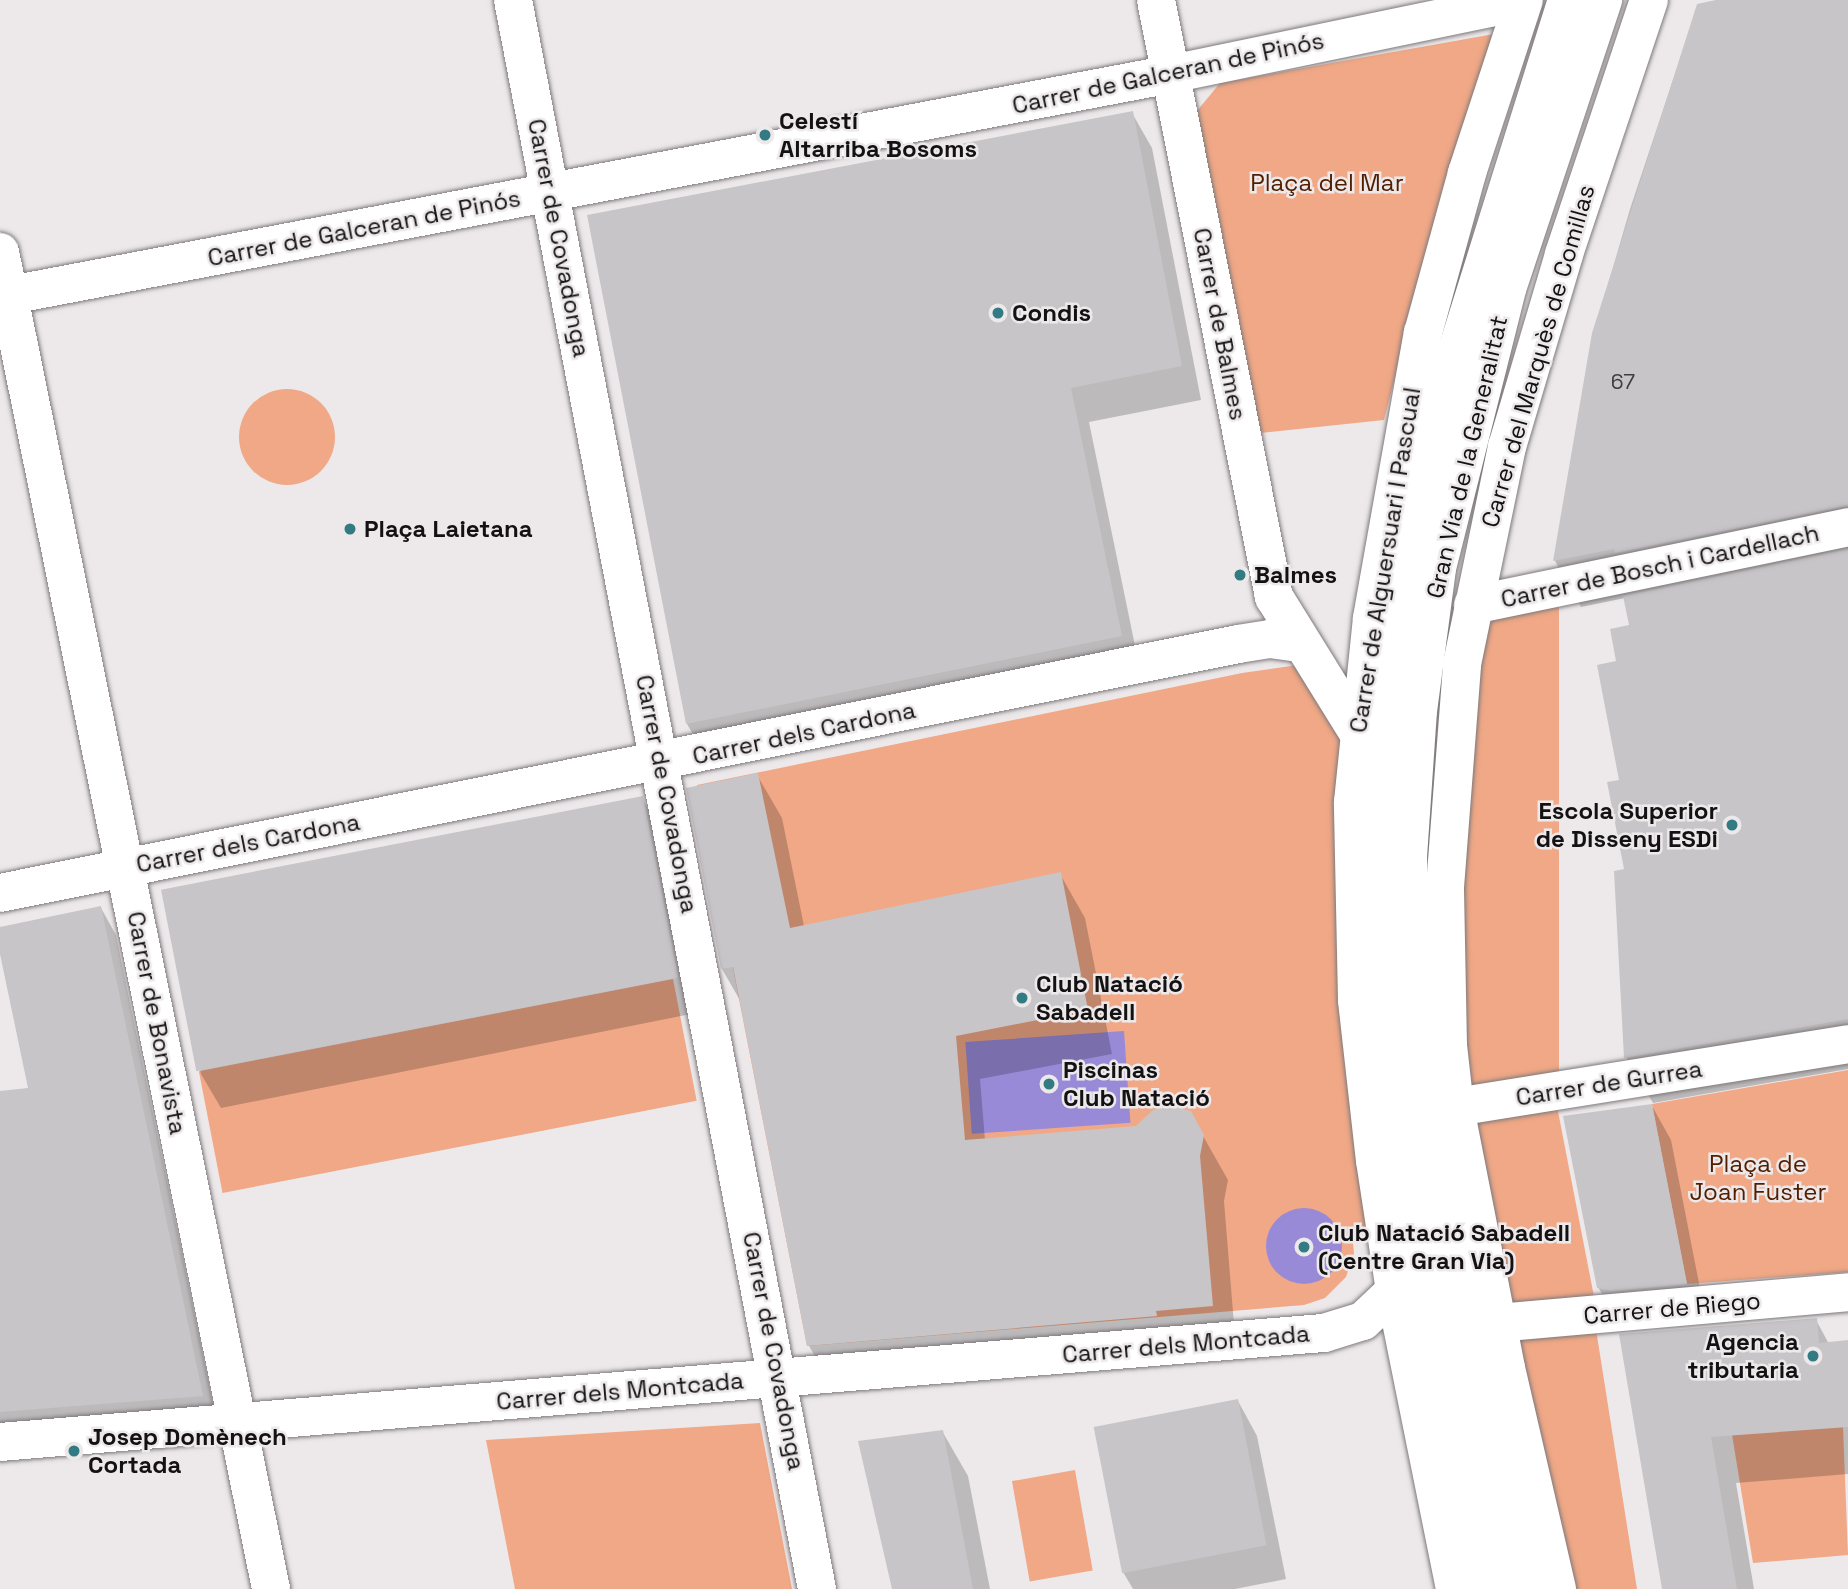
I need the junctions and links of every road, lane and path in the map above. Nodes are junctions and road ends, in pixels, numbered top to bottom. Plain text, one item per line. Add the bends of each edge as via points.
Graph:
1 (513, 0) edge
2 (1156, 0) edge
3 (1509, 0) edge
4 (1524, 0) edge
5 (1567, 0) edge
6 (1603, 0) edge
7 (1649, 0) edge
8 (1171, 74) junction
9 (550, 193) junction
10 (0, 252) edge
11 (4, 296) edge
12 (1848, 527) edge
13 (1473, 605) junction
14 (1299, 643) junction
15 (1461, 676) junction
16 (1357, 731) junction
17 (662, 761) junction
18 (126, 867) junction
19 (0, 893) edge
20 (1410, 966) junction
21 (1848, 1044) edge
22 (1411, 1113) junction
23 (1410, 1289) junction
24 (1848, 1292) edge
25 (1497, 1324) junction
26 (780, 1377) junction
27 (238, 1422) junction
28 (0, 1442) edge
29 (271, 1589) edge
30 (817, 1589) edge
31 (1455, 1589) edge
32 (1490, 1589) edge
33 (1526, 1589) edge
34 (1557, 1589) edge

1 - 9 street, Carrer de Covadonga
2 - 8 street, Carrer de Balmes
3 - 8 street, Carrer de Galceran de Pinós via 1500,6
4 - 16 street, Carrer de Alguersuari I Pascual via 1466,173 1423,333 1374,604
5 - 22 street, Gran Via de la Generalitat via 1450,373 1399,614 1382,737 1375,862 1382,1018
6 - 20 street, Gran Via de la Generalitat via 1507,289 1437,568 1418,711 1408,857
7 - 13 street, Carrer del Marquès de Comillas via 1510,434
8 - 9 street, Carrer de Galceran de Pinós
8 - 14 street, Carrer de Balmes via 1274,597
9 - 11 street, Carrer de Galceran de Pinós
9 - 17 street, Carrer de Covadonga
10 - 11 street, Carrer de Bonavista
11 - 18 street, Carrer de Bonavista
12 - 13 street, Carrer de Bosch i Cardellach
13 - 15 street, Carrer del Marquès de Comillas
14 - 16 street
14 - 17 street, Carrer dels Cardona via 1270,639 1238,644
15 - 20 street
15 - 22 street, Carrer del Marquès de Comillas via 1445,887 1448,1046
16 - 22 street, Carrer de Alguersuari I Pascual via 1354,942
17 - 18 street, Carrer dels Cardona
17 - 26 street, Carrer de Covadonga
18 - 19 street, Carrer dels Cardona
18 - 27 street, Carrer de Bonavista
20 - 22 street, Gran Via de la Generalitat
21 - 22 street, Carrer de Gurrea
22 - 23 street, Gran Via de la Generalitat
22 - 25 street, Carrer del Marquès de Comillas
22 - 33 street, Gran Via de la Generalitat via 1440,1210
23 - 26 street, Carrer dels Montcada via 1363,1321 1324,1333
23 - 31 street via 1406,1341
23 - 32 street, Gran Via de la Generalitat
24 - 25 street, Carrer de Riego
25 - 34 street, Carrer del Marquès de Comillas
26 - 27 street, Carrer dels Montcada
26 - 30 street, Carrer de Covadonga
27 - 28 street, Carrer dels Montcada
27 - 29 street, Carrer de Bonavista

